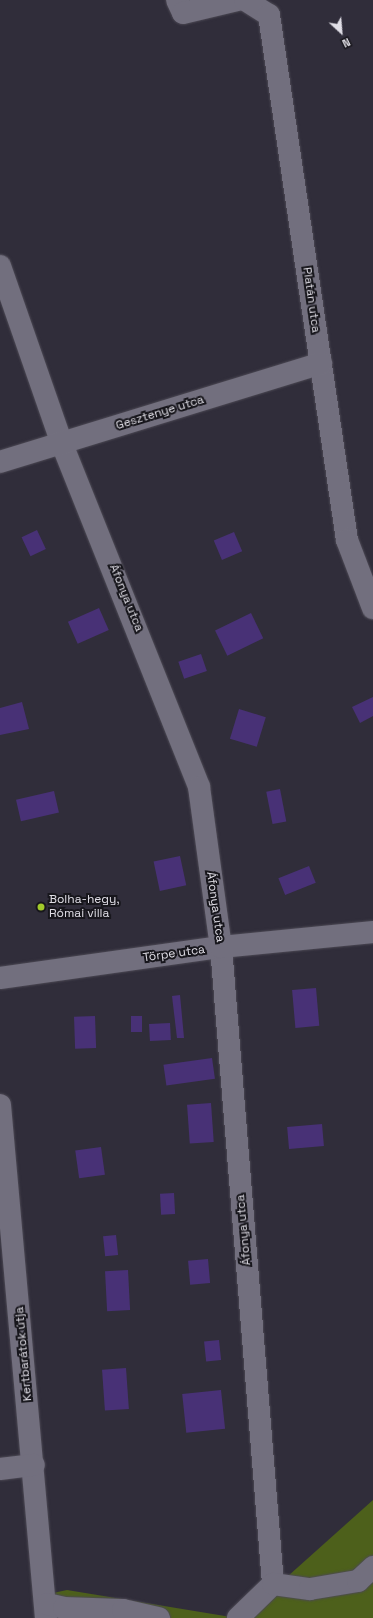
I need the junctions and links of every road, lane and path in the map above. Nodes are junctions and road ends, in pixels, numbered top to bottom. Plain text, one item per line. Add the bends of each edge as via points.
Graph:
1 (177, 0) edge
2 (238, 0) edge
3 (245, 0) edge
4 (0, 266) edge
5 (320, 362) junction
6 (62, 444) junction
7 (0, 462) edge
8 (373, 608) edge
9 (373, 932) edge
10 (221, 947) junction
11 (0, 978) edge
12 (0, 1105) edge
13 (34, 1464) junction
14 (0, 1468) edge
15 (373, 1567) edge
16 (273, 1584) junction
17 (46, 1611) edge
18 (159, 1618) edge
19 (238, 1618) edge

1 - 2 street via 183,14
3 - 5 street, Platán utca via 269,16
4 - 6 street, Áfonya utca
5 - 6 street, Gesztenye utca
5 - 8 street, Platán utca via 347,540
6 - 7 street, Gesztenye utca
6 - 10 street, Áfonya utca via 199,787
9 - 10 street, Törpe utca
10 - 11 street, Törpe utca
10 - 16 street, Áfonya utca
12 - 13 street, Kertbarátok útja
13 - 14 street
13 - 17 street, Kertbarátok útja
15 - 16 street via 358,1581 310,1589
16 - 19 street
17 - 18 street via 64,1608 123,1610

